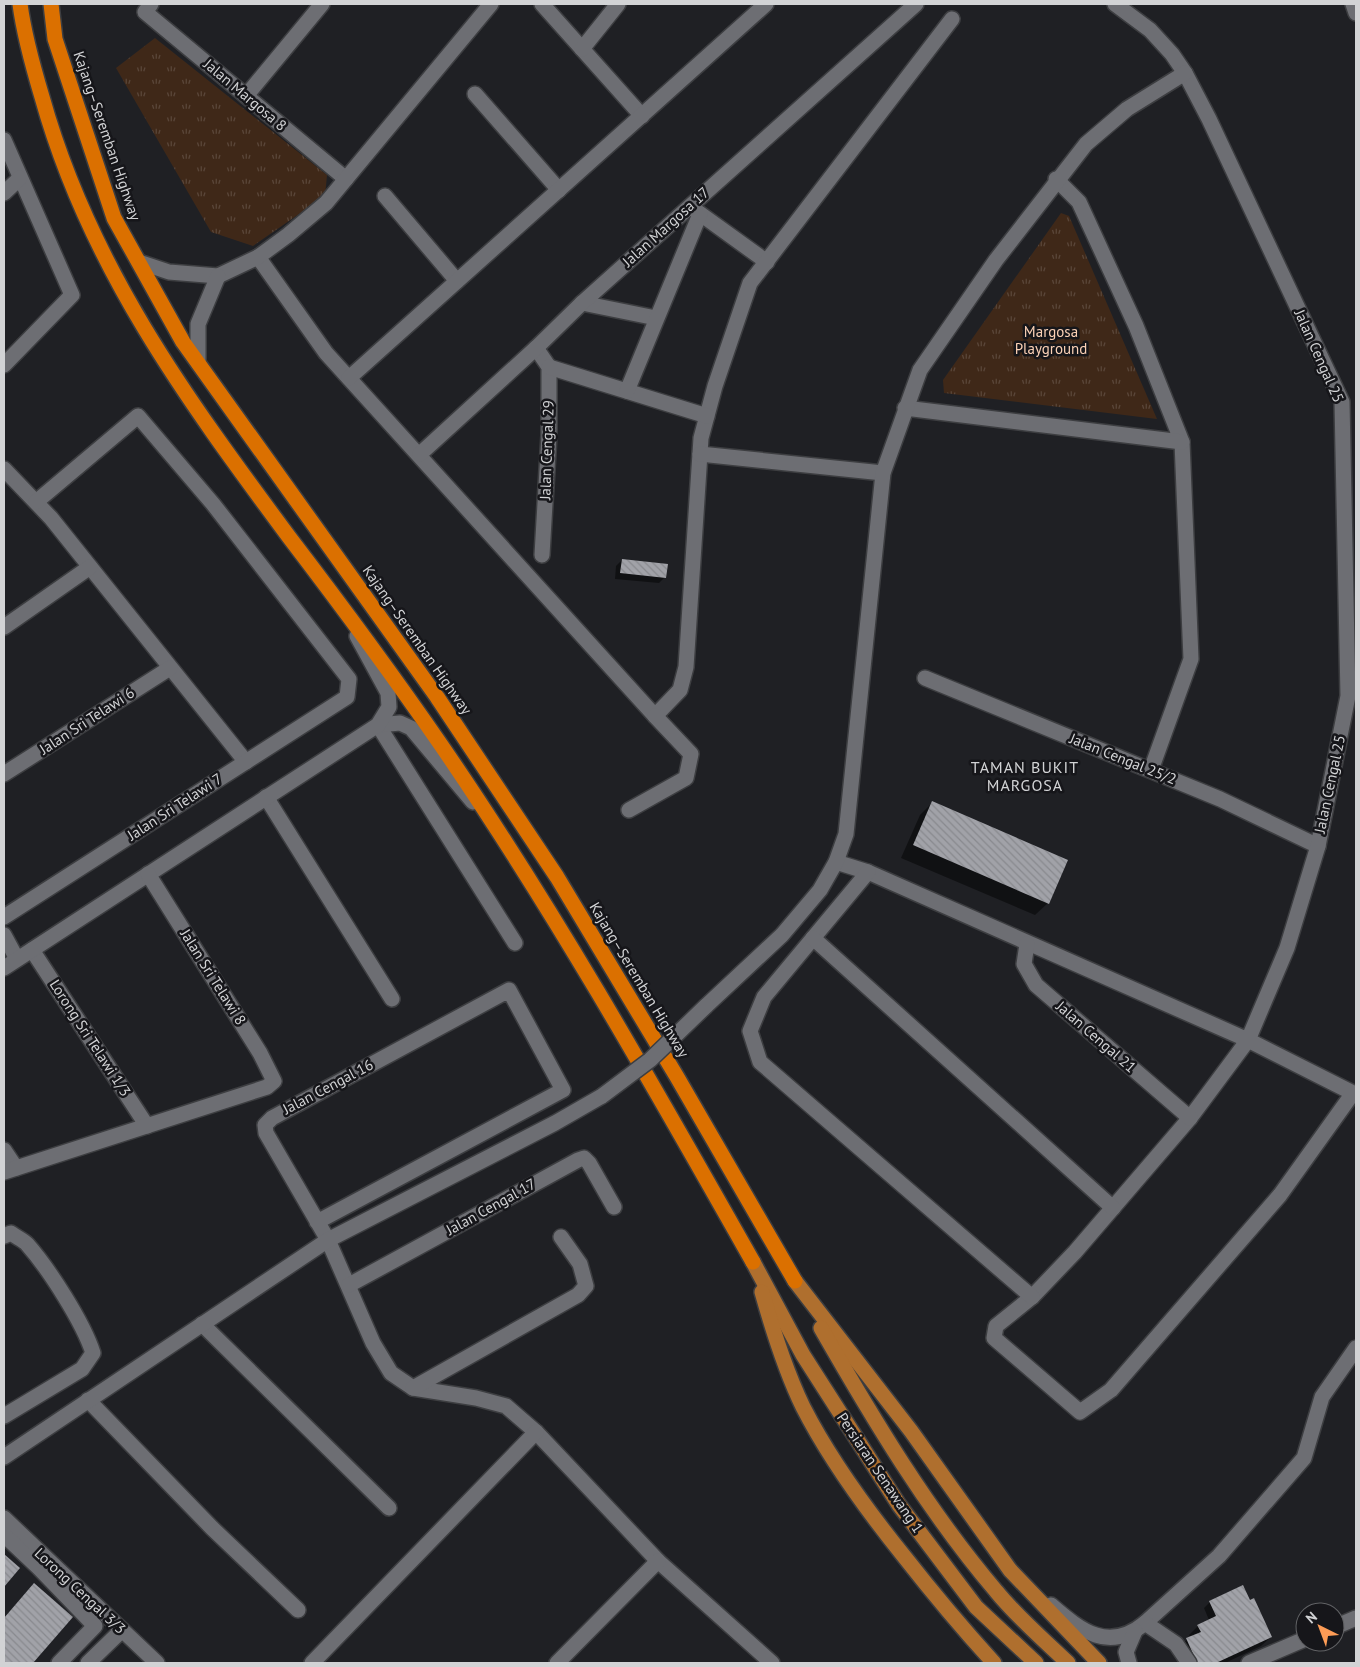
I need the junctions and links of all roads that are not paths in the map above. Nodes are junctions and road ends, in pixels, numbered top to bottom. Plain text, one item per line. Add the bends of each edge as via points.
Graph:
1 (20, 4) edge
2 (51, 4) edge
3 (322, 4) edge
4 (491, 4) edge
5 (542, 4) edge
6 (618, 4) edge
7 (766, 4) edge
8 (916, 4) edge
9 (1115, 4) edge
10 (1353, 4) edge
11 (148, 8) edge
12 (1356, 13) edge
13 (952, 19) dead end
14 (582, 49) junction
15 (1185, 73) junction
16 (475, 94) dead end
17 (246, 96) junction
18 (642, 116) junction
19 (4, 140) edge
20 (20, 178) junction
21 (346, 179) junction
22 (1056, 179) junction
23 (559, 190) junction
24 (4, 193) edge
25 (384, 196) dead end
26 (258, 256) junction
27 (139, 262) junction
28 (767, 262) junction
29 (218, 276) junction
30 (457, 281) junction
31 (582, 303) junction
32 (656, 318) junction
33 (536, 348) junction
34 (198, 362) junction
35 (4, 365) edge
36 (549, 366) junction
37 (349, 378) junction
38 (627, 391) junction
39 (905, 408) junction
40 (707, 416) junction
41 (1182, 442) junction
42 (420, 454) junction
43 (700, 454) junction
44 (4, 469) edge
45 (883, 473) junction
46 (36, 502) junction
47 (542, 556) dead end
48 (90, 567) junction
49 (340, 604) junction
50 (4, 627) edge
51 (170, 668) junction
52 (925, 678) dead end
53 (655, 716) junction
54 (378, 725) junction
55 (246, 762) junction
56 (1151, 770) junction
57 (4, 774) edge
58 (266, 797) junction
59 (629, 810) dead end
60 (508, 845) junction
61 (1318, 846) junction
62 (836, 862) junction
63 (868, 872) junction
64 (148, 874) junction
65 (4, 917) edge
66 (4, 935) edge
67 (813, 938) junction
68 (515, 943) dead end
69 (1028, 944) junction
70 (32, 950) junction
71 (17, 959) junction
72 (4, 968) edge
73 (392, 999) dead end
74 (1248, 1040) junction
75 (1190, 1118) junction
76 (147, 1126) junction
77 (4, 1150) edge
78 (10, 1170) edge
79 (614, 1207) dead end
80 (1113, 1208) junction
81 (318, 1222) junction
82 (4, 1236) edge
83 (561, 1237) dead end
84 (328, 1240) junction
85 (752, 1262) junction
86 (795, 1282) junction
87 (349, 1286) junction
88 (1032, 1297) junction
89 (202, 1324) junction
90 (1356, 1348) edge
91 (412, 1388) junction
92 (88, 1400) junction
93 (4, 1416) edge
94 (536, 1432) junction
95 (4, 1458) edge
96 (389, 1508) dead end
97 (4, 1518) edge
98 (4, 1535) edge
99 (658, 1561) junction
100 (1010, 1570) junction
101 (298, 1610) dead end
102 (1140, 1627) junction
103 (122, 1630) junction
104 (1295, 1644) edge
105 (978, 1646) junction
106 (59, 1663) edge
107 (88, 1663) edge
108 (157, 1663) edge
109 (312, 1663) edge
110 (557, 1663) edge
111 (772, 1663) edge
112 (984, 1663) edge
113 (994, 1663) edge
114 (1036, 1663) edge
115 (1068, 1663) edge
116 (1099, 1663) edge
117 (1129, 1663) edge
118 (1189, 1663) edge
119 (1249, 1663) edge

1 - 49 highway via 35,75 54,141 78,204 112,274 155,347 221,446
2 - 27 highway, Kajang–Seremban Highway via 55,39 114,218
3 - 17 street
4 - 21 street
5 - 14 street
6 - 14 street
7 - 18 street
8 - 31 street, Jalan Margosa 17
9 - 15 street, Jalan Cengal 25 via 1150,30
10 - 12 street
11 - 17 street, Jalan Margosa 8
13 - 28 street
14 - 18 street
15 - 22 street via 1127,109 1086,144
15 - 61 street, Jalan Cengal 25 via 1342,402 1348,696
16 - 23 street
17 - 21 street, Jalan Margosa 8
18 - 23 street
19 - 20 street
20 - 24 street
20 - 35 street via 72,295
21 - 26 street via 326,203 288,236
22 - 39 street via 920,370
22 - 41 street via 1079,202 1136,326
23 - 30 street
25 - 30 street
26 - 29 street
26 - 37 street via 326,353
27 - 29 street via 169,272
27 - 34 highway, Kajang–Seremban Highway via 183,342
28 - 32 street via 698,212
28 - 40 street via 750,283
29 - 34 street via 198,324
30 - 37 street
31 - 32 street
31 - 33 street, Jalan Margosa 17
32 - 38 street
33 - 36 street
33 - 42 street, Jalan Margosa 17
34 - 86 highway, Kajang–Seremban Highway via 437,697 558,877
36 - 38 street
36 - 47 street, Jalan Cengal 29 via 549,434
37 - 42 street
38 - 40 street
39 - 41 street
39 - 45 street
40 - 43 street
41 - 56 street via 1191,659
42 - 53 street
43 - 45 street
43 - 53 street via 686,667 680,690
44 - 46 street
45 - 62 street via 852,785 846,834
46 - 48 street
46 - 55 street, Jalan Sri Telawi 7 via 138,416 213,504 349,679 347,697
48 - 50 street
48 - 51 street
49 - 54 street via 388,693 389,707
49 - 60 highway
51 - 55 street
51 - 57 street, Jalan Sri Telawi 6
52 - 56 street, Jalan Cengal 25/2
53 - 59 street via 691,754 686,778
54 - 58 street
54 - 60 street via 400,723 411,728
54 - 68 street
55 - 65 street, Jalan Sri Telawi 7
56 - 61 street, Jalan Cengal 25/2
58 - 64 street
58 - 73 street
60 - 85 highway via 655,1090
61 - 74 street, Jalan Cengal 25 via 1287,948
62 - 63 street
62 - 84 street, bridge via 820,890 782,935 650,1060 602,1096 555,1124
63 - 67 street
63 - 69 street
64 - 70 street
64 - 76 street, Jalan Sri Telawi 8 via 260,1053 274,1081 267,1087
66 - 71 street
67 - 80 street
67 - 88 street via 764,997 750,1031 760,1062
69 - 74 street
69 - 75 street, Jalan Cengal 21 via 1024,964 1036,985
70 - 71 street
70 - 76 street, Lorong Sri Telawi 1/3
71 - 72 street
74 - 75 street, Jalan Cengal 25
74 - 88 street, Jalan Cengal 25 via 1353,1093 1280,1195 1111,1390 1080,1412 994,1338 996,1326
75 - 80 street, Jalan Cengal 25
76 - 78 street
77 - 78 street
79 - 87 street, Jalan Cengal 17 via 584,1158
80 - 88 street, Jalan Cengal 25
81 - 81 street, Jalan Cengal 16 via 563,1090 509,990 272,1118 265,1126 266,1133
81 - 84 street, Jalan Cengal 16
82 - 93 street via 11,1233 26,1243 83,1329 93,1354 82,1369
83 - 91 street via 580,1264 586,1286 578,1295
84 - 87 street, Jalan Cengal 16
84 - 89 street
85 - 105 main road via 776,1341 803,1406 830,1452 866,1508
85 - 114 main road, Persiaran Senawang 1 via 803,1354 899,1505 976,1607
86 - 100 main road via 911,1431
86 - 115 main road, Persiaran Senawang 1 via 867,1408 921,1491 999,1594
87 - 91 street, Jalan Cengal 16 via 373,1343 391,1373
89 - 92 street
89 - 96 street
90 - 102 street via 1322,1397 1304,1458 1219,1556
91 - 94 street via 506,1406
92 - 95 street
92 - 101 street via 212,1528
94 - 99 street
94 - 109 street
97 - 103 street, Lorong Cengal 3/3
98 - 106 street via 94,1626
99 - 110 street
99 - 111 street
100 - 102 street via 1080,1630 1116,1639
100 - 116 main road
102 - 117 street via 1126,1652
102 - 118 street via 1176,1644
103 - 107 street
103 - 108 street, Lorong Cengal 3/3
104 - 119 street
105 - 112 street
105 - 113 main road

